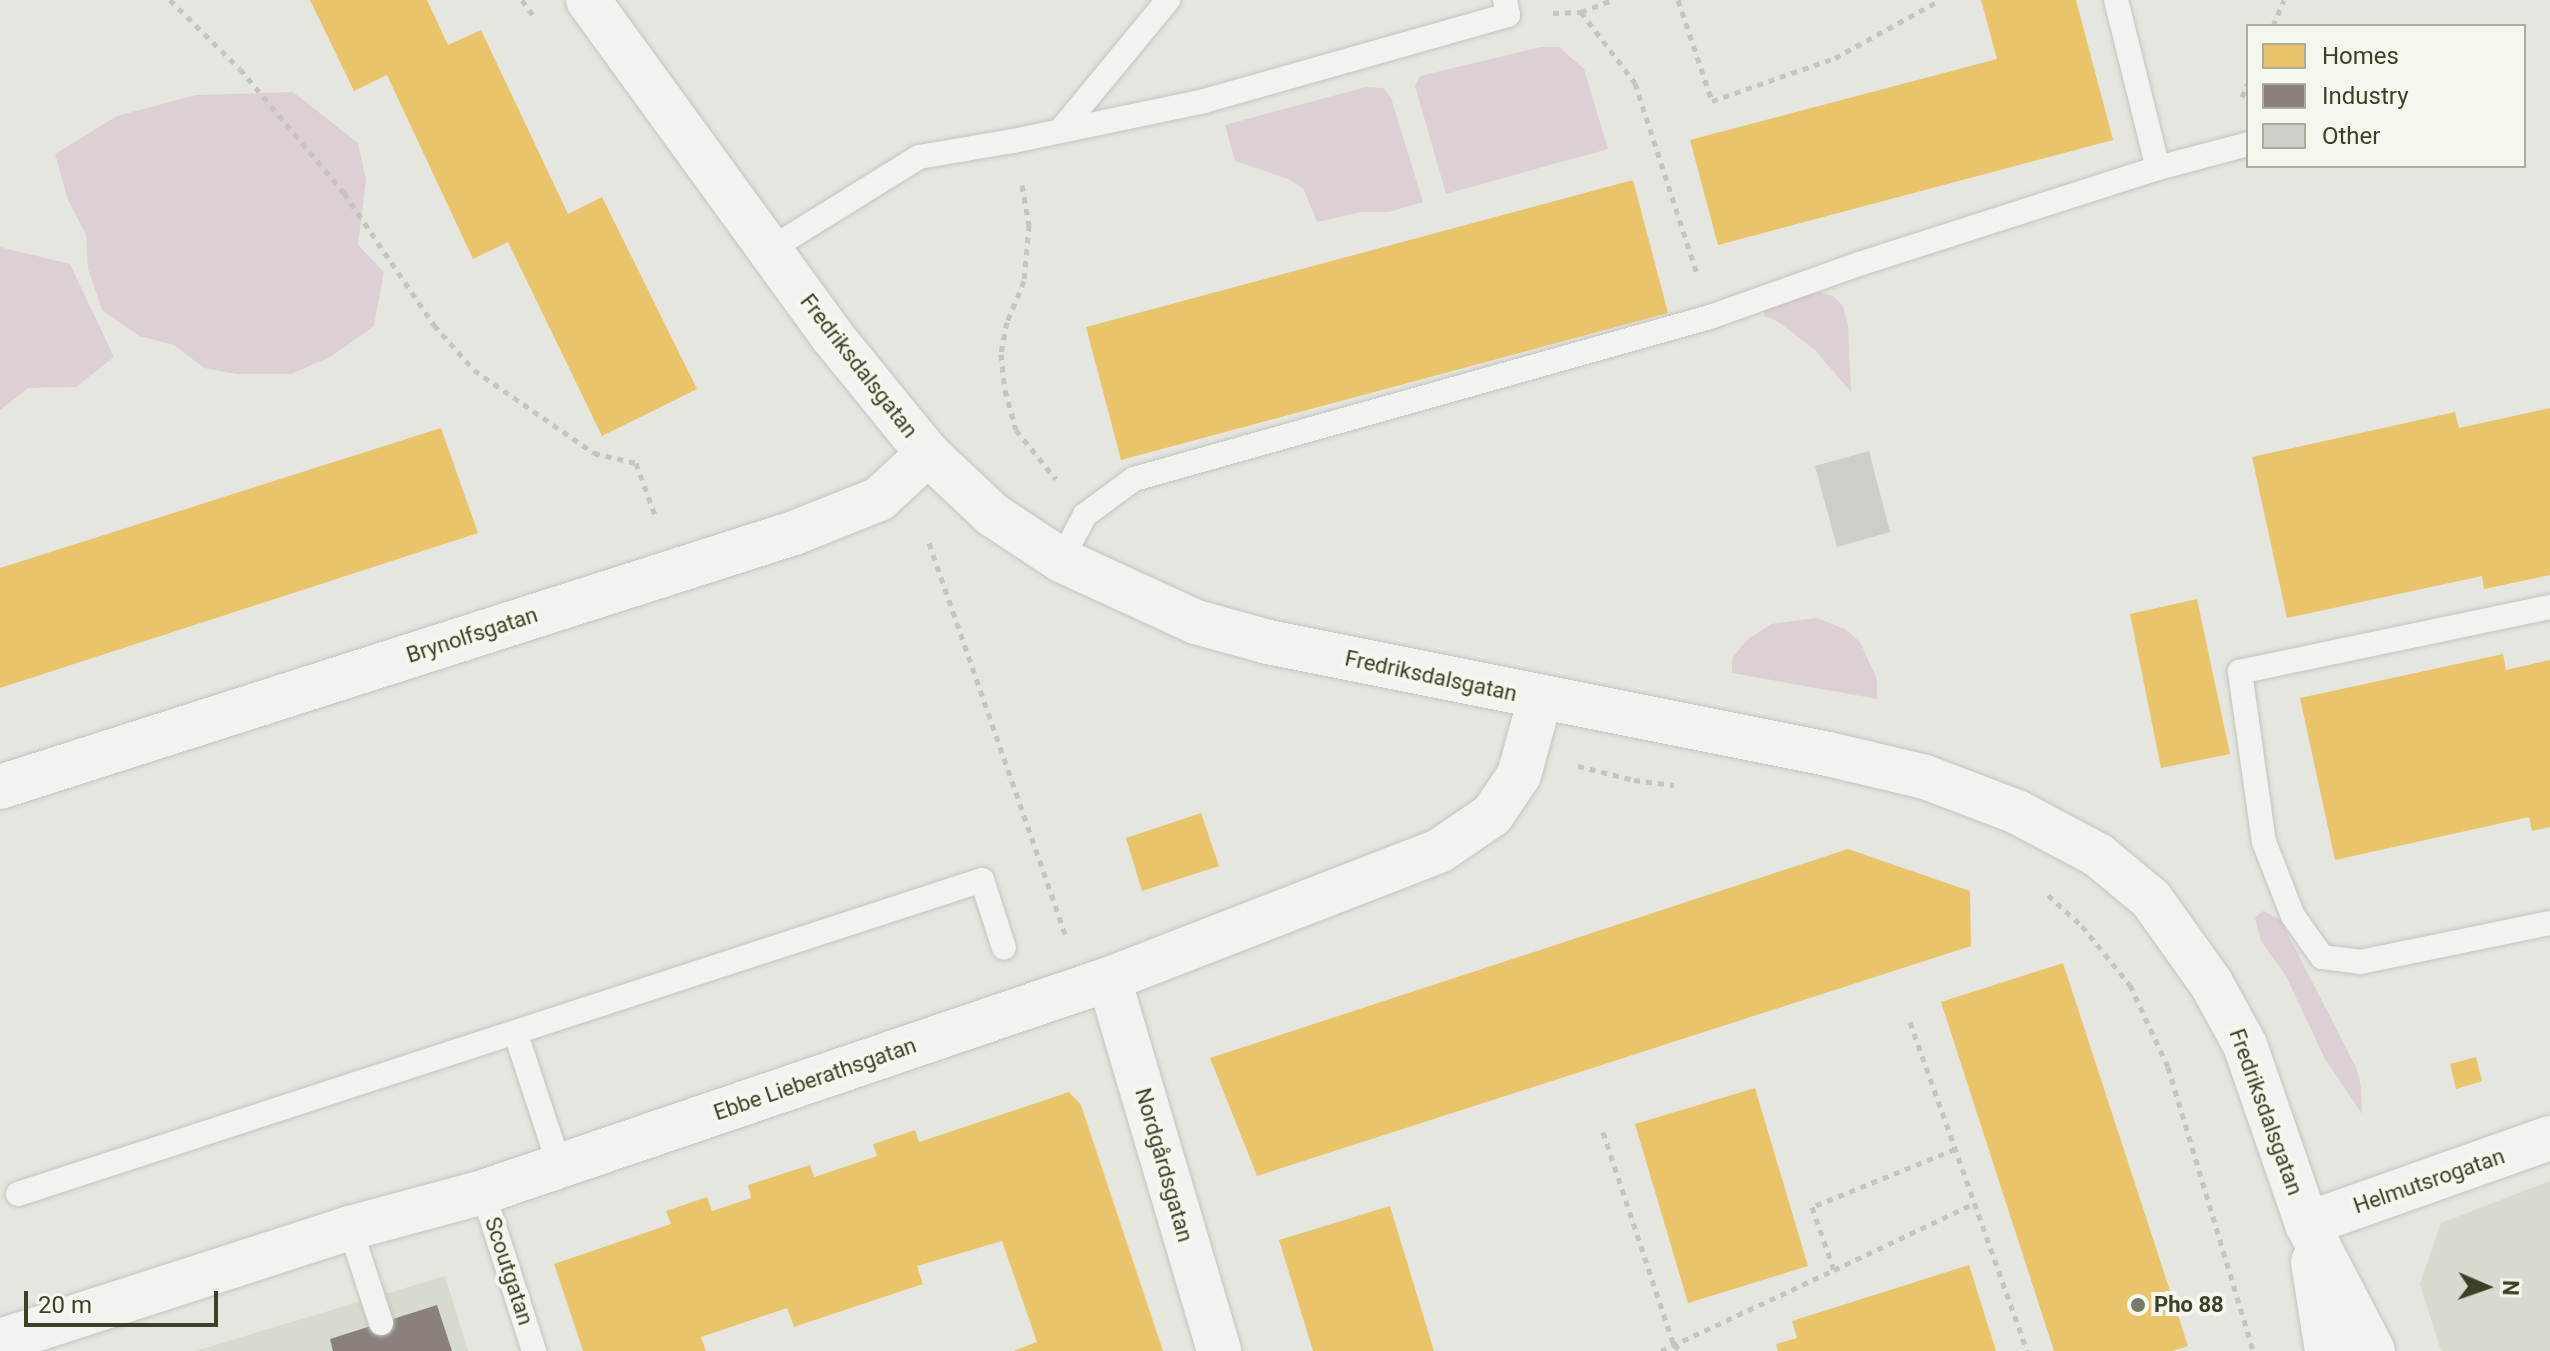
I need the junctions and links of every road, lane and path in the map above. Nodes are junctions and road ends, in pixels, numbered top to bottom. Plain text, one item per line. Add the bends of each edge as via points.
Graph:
1 (170, 0) edge
2 (588, 0) edge
3 (1168, 0) edge
4 (1612, 0) edge
5 (1678, 0) edge
6 (1940, 0) edge
7 (2116, 0) edge
8 (2284, 0) edge
9 (1506, 7) edge
10 (1581, 12) junction
11 (2274, 24) edge
12 (1060, 131) junction
13 (1013, 141) junction
14 (2246, 145) edge
15 (2158, 168) junction
16 (769, 250) junction
17 (1710, 317) junction
18 (928, 454) junction
19 (1085, 515) junction
20 (657, 521) dead end
21 (929, 543) dead end
22 (1061, 560) junction
23 (2550, 607) edge
24 (1540, 699) junction
25 (1526, 753) junction
26 (1678, 785) dead end
27 (0, 787) edge
28 (2040, 888) dead end
29 (2550, 923) edge
30 (1066, 938) dead end
31 (1004, 948) dead end
32 (1109, 979) junction
33 (1910, 1022) dead end
34 (516, 1034) junction
35 (1603, 1132) dead end
36 (2550, 1138) edge
37 (1955, 1149) junction
38 (559, 1165) junction
39 (483, 1192) junction
40 (18, 1194) dead end
41 (1975, 1203) junction
42 (2307, 1224) junction
43 (350, 1228) junction
44 (1834, 1270) junction
45 (381, 1323) dead end
46 (6, 1344) edge
47 (1674, 1345) junction
48 (534, 1351) edge
49 (1219, 1351) edge
50 (1661, 1351) edge
51 (1682, 1351) edge
52 (2027, 1351) edge
53 (2253, 1351) edge
54 (2327, 1351) edge
55 (2373, 1351) edge

1 - 20 path via 240,69 334,182 434,325 474,370 594,453 636,463
2 - 16 street, Fredriksdalsgatan
3 - 12 lane
4 - 10 path
5 - 6 path via 1712,101 1835,58
7 - 15 lane
8 - 11 path
9 - 10 path
9 - 12 lane via 1204,101
10 - 17 path via 1635,83
12 - 13 lane
13 - 16 lane via 919,157
13 - 19 path via 1029,225 1024,281 1001,354 1005,390 1016,430
14 - 15 lane
15 - 17 lane
16 - 18 street, Fredriksdalsgatan
17 - 19 lane via 1134,479
18 - 22 street, Fredriksdalsgatan via 993,515
18 - 27 street, Brynolfsgatan via 879,499 794,533
19 - 22 lane
21 - 30 path
22 - 24 street, Fredriksdalsgatan via 1210,626
23 - 29 lane via 2240,672 2264,842 2293,916 2322,957 2360,962
24 - 25 street, Ebbe Lieberathsgatan
24 - 42 street, Fredriksdalsgatan via 1925,777 2017,812 2098,855 2151,899 2211,983 2245,1045
25 - 26 path via 1634,780
25 - 32 street, Ebbe Lieberathsgatan via 1519,775 1492,815 1439,851
28 - 53 path via 2082,926 2130,985 2168,1067
31 - 34 lane via 982,880
32 - 38 street, Ebbe Lieberathsgatan
32 - 49 street, Nordgårdsgatan
33 - 37 path
34 - 38 lane
34 - 40 lane
35 - 47 path
36 - 42 street, Helmutsrogatan
37 - 41 path
37 - 44 path via 1812,1207
38 - 39 street, Ebbe Lieberathsgatan
39 - 43 street, Ebbe Lieberathsgatan
39 - 48 lane, Scoutgatan
41 - 44 path
41 - 52 path
42 - 54 street, Fredriksdalsgatan
42 - 55 street, Fredriksdalsgatan
43 - 45 lane
43 - 46 street, Ebbe Lieberathsgatan
44 - 47 path
47 - 50 path
47 - 51 path

